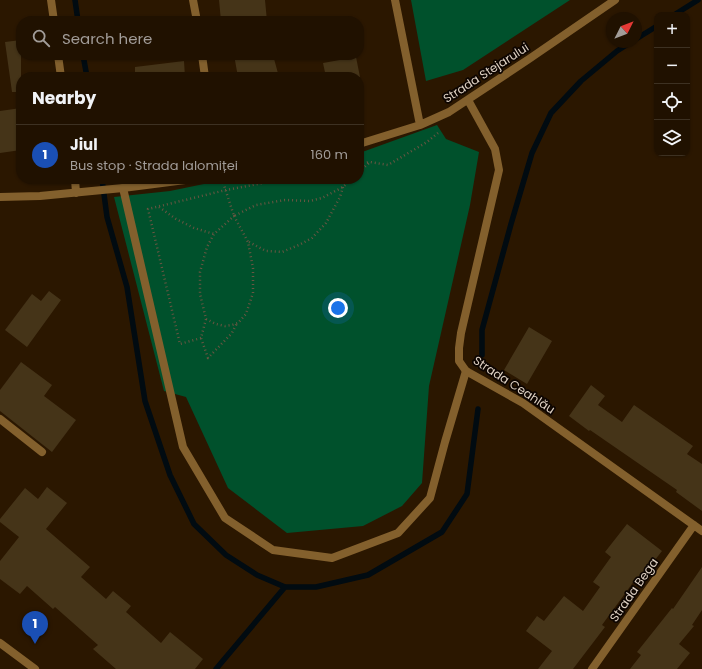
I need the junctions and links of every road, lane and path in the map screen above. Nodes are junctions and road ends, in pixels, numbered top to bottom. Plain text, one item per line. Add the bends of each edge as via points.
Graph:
1 (51, 0) edge
2 (193, 0) edge
3 (395, 0) edge
4 (615, 0) edge
5 (53, 16) edge
6 (196, 16) edge
7 (59, 60) edge
8 (203, 60) edge
9 (60, 72) edge
10 (205, 72) edge
11 (468, 100) junction
12 (420, 125) junction
13 (439, 132) dead end
14 (364, 142) edge
15 (370, 162) junction
16 (364, 163) edge
17 (364, 167) edge
18 (75, 184) edge
19 (154, 184) edge
20 (224, 184) edge
21 (258, 184) edge
22 (346, 184) edge
23 (343, 187) junction
24 (123, 188) junction
25 (226, 190) junction
26 (76, 193) junction
27 (0, 197) edge
28 (158, 206) junction
29 (234, 216) junction
30 (214, 234) junction
31 (248, 242) junction
32 (206, 319) junction
33 (238, 323) junction
34 (201, 338) junction
35 (466, 371) junction
36 (0, 419) edge
37 (42, 452) dead end
38 (694, 525) junction
39 (702, 531) edge
40 (0, 643) edge
41 (35, 669) edge
42 (592, 669) edge

1 - 5 street
2 - 6 street
3 - 12 street
4 - 11 street, Strada Stejarului
7 - 9 street
8 - 10 street
11 - 12 street, Strada Stejarului
11 - 35 street, Strada Ceahlău via 495,149 499,170 461,333 459,361
12 - 14 street, Strada Stejarului
13 - 15 path via 388,165
15 - 16 path
15 - 17 path
18 - 26 street
19 - 24 street
20 - 25 path
21 - 25 path
22 - 23 path
23 - 29 path via 322,198 256,205
23 - 31 path via 326,223 312,238 282,252 266,251
24 - 26 street
24 - 35 street via 183,447 225,518 273,550 332,558 398,533 430,498
25 - 28 path
25 - 29 path
26 - 27 street
28 - 30 path via 176,219
28 - 34 path via 148,209 180,344
29 - 30 path
29 - 31 path
30 - 32 path via 207,247 200,272 200,294
31 - 33 path via 253,268 253,293 246,314
32 - 33 path via 225,326
32 - 34 path
33 - 34 path via 208,358
35 - 38 street, Strada Ceahlău via 523,403
36 - 37 street
38 - 39 street, Strada Ceahlău
38 - 42 street, Strada Bega
40 - 41 street

